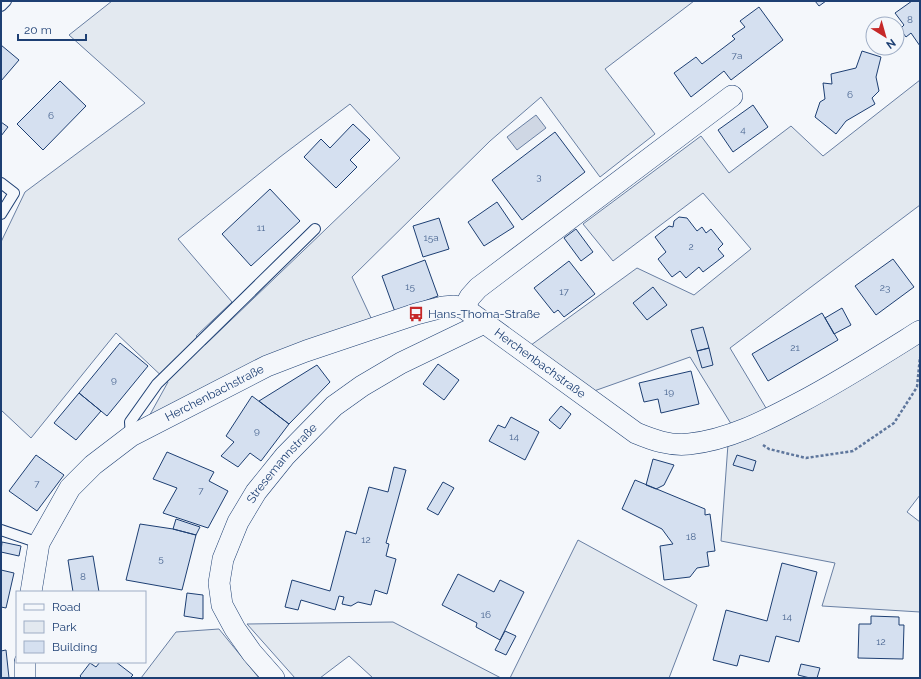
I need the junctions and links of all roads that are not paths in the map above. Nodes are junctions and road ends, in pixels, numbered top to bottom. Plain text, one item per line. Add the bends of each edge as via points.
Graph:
1 (6, 1) edge
2 (1, 6) edge
3 (732, 96) dead end
4 (1, 183) edge
5 (1, 214) edge
6 (315, 229) dead end
7 (464, 308) junction
8 (484, 323) junction
9 (920, 332) edge
10 (131, 436) junction
11 (1, 530) edge
12 (39, 543) junction
13 (30, 591) edge
14 (25, 663) edge
15 (25, 678) edge
16 (274, 678) edge

1 - 2 lane
3 - 7 street via 478,288
4 - 5 lane via 14,193
6 - 10 lane via 157,384 130,422
7 - 8 street, Herchenbachstraße
7 - 10 street, Herchenbachstraße via 443,307 416,314 306,351 267,366
8 - 9 street, Herchenbachstraße via 636,433 656,441 688,444 725,435 770,418 830,386
8 - 16 street, Stresemannstraße via 401,363 334,406 285,456 256,492 238,522 223,559 219,583 222,605 252,653
10 - 12 street, Herchenbachstraße via 93,465 70,488
11 - 12 lane
12 - 13 street, Herchenbachstraße
14 - 15 street

